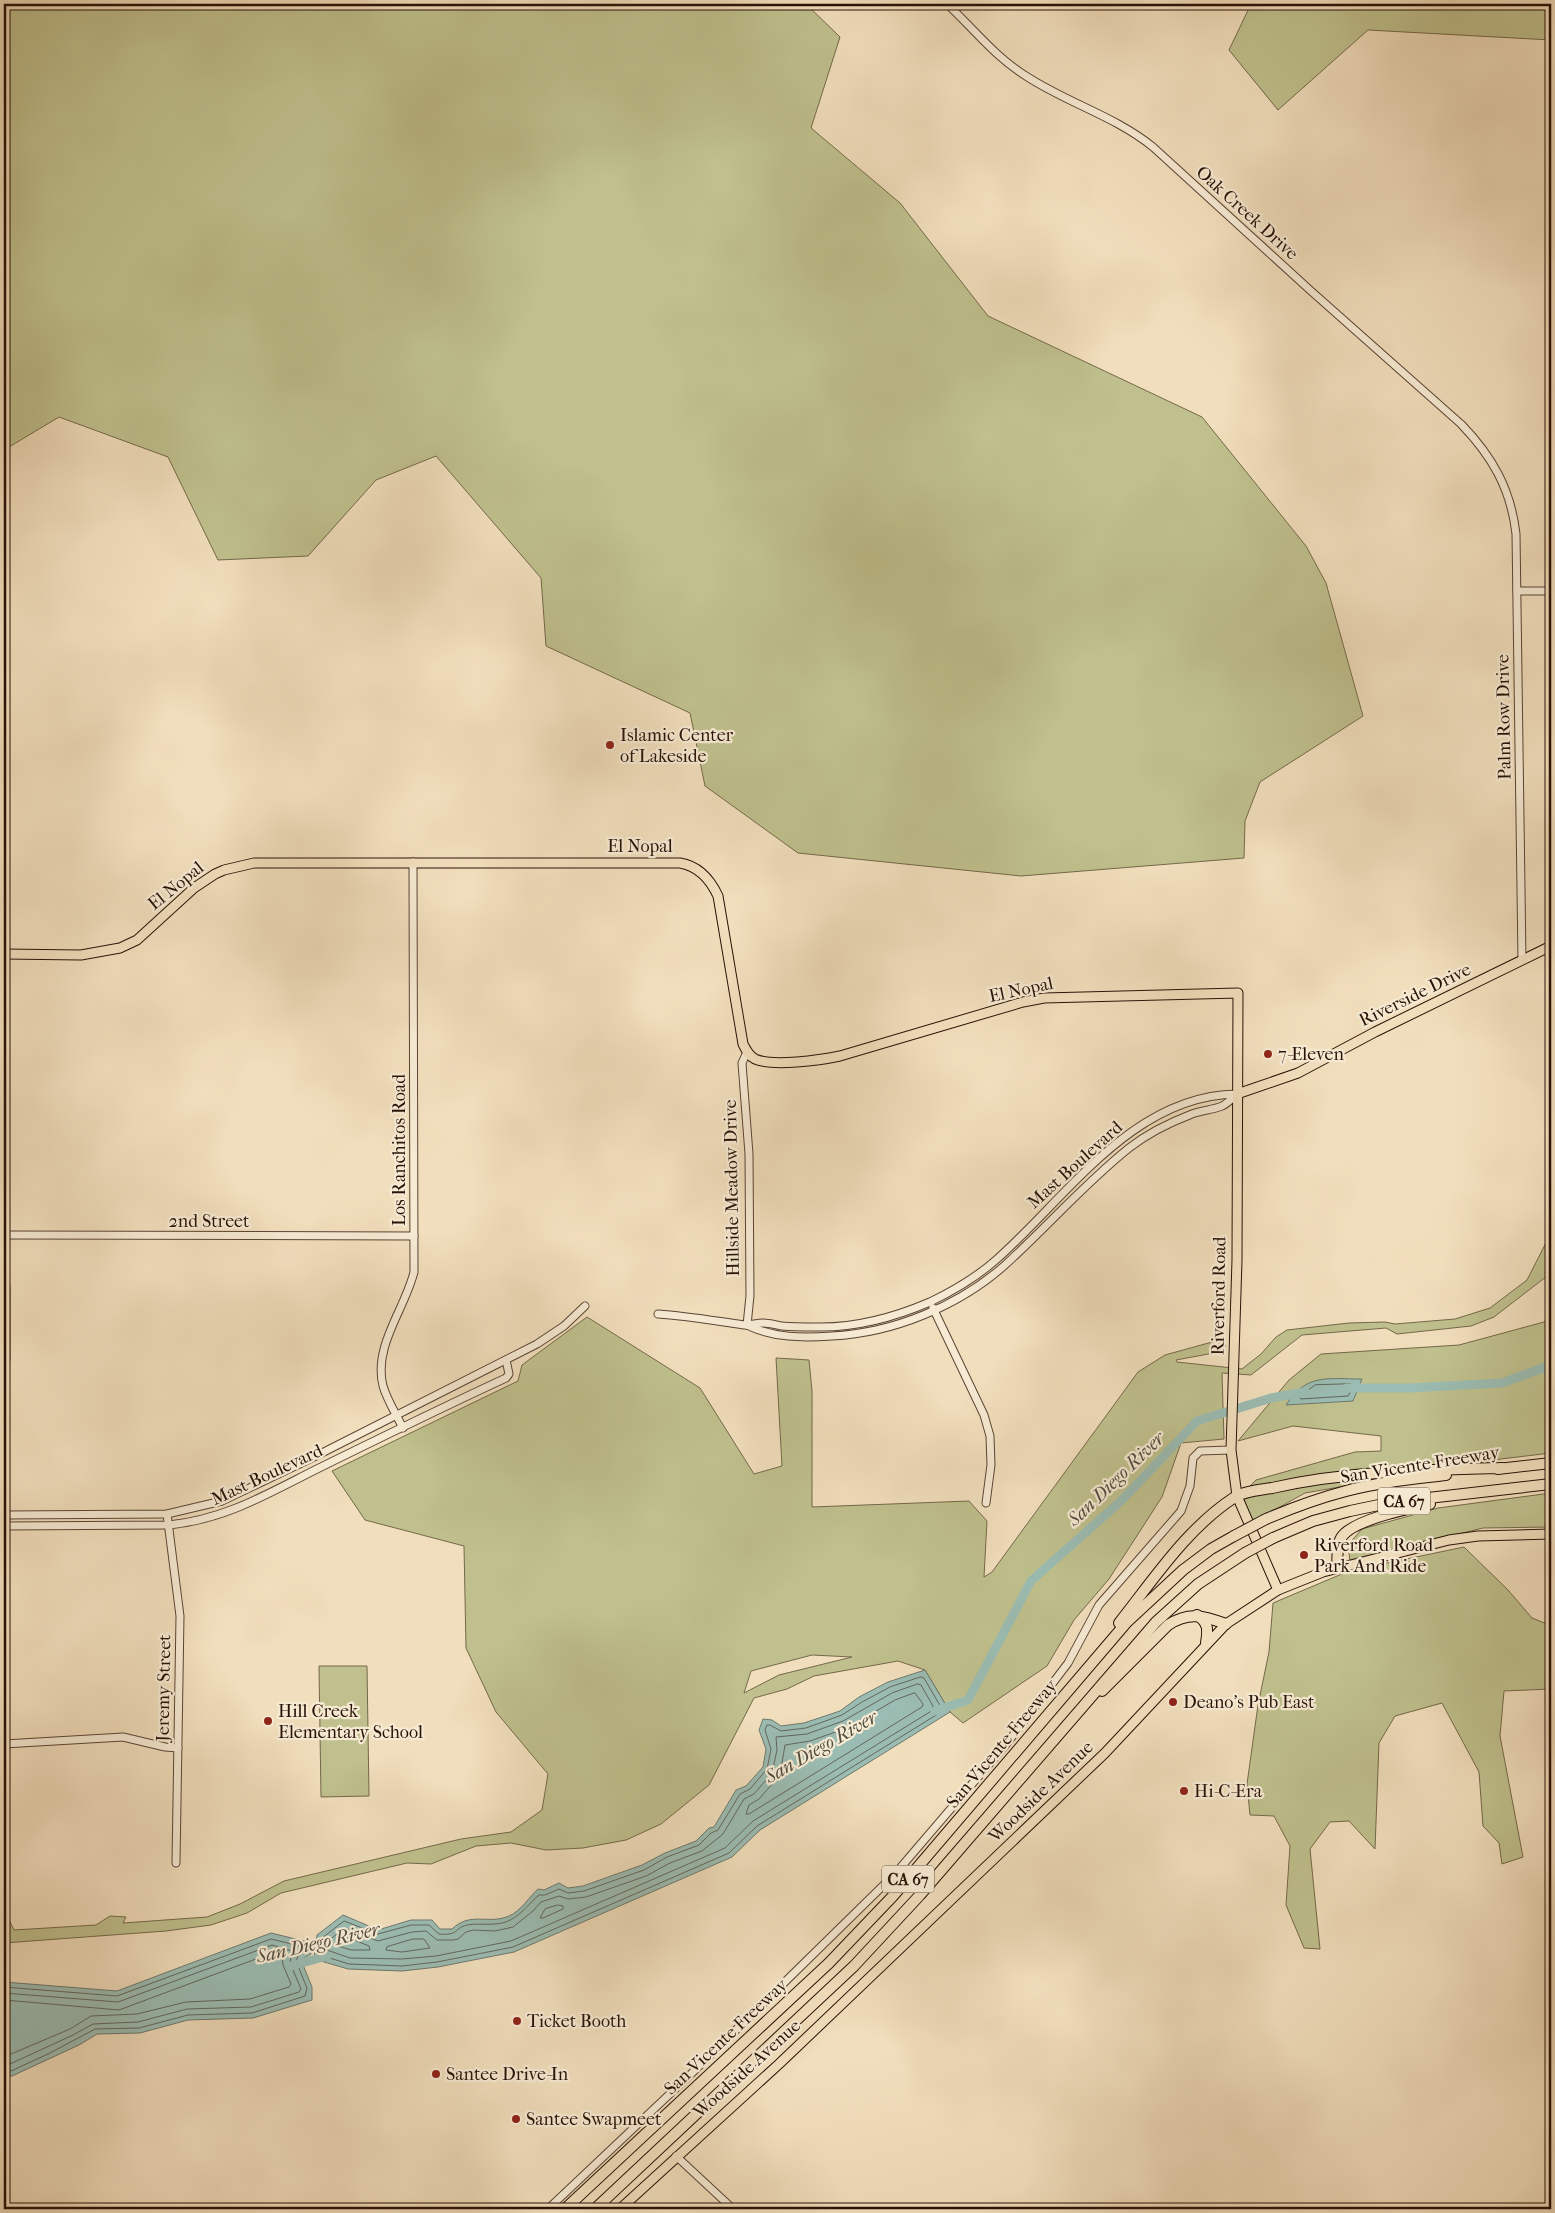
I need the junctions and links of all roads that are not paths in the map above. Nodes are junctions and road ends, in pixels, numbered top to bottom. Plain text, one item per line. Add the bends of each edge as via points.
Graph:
1 (947, 4) edge
2 (1501, 477) joint
3 (1518, 590) junction
4 (1551, 590) edge
5 (413, 862) junction
6 (1551, 946) edge
7 (4, 954) edge
8 (1522, 960) junction
9 (1238, 993) joint
10 (747, 1052) junction
11 (1237, 1094) junction
12 (1088, 1170) junction
13 (1095, 1177) junction
14 (4, 1235) edge
15 (414, 1236) junction
16 (930, 1301) junction
17 (585, 1306) dead end
18 (934, 1310) junction
19 (658, 1314) dead end
20 (747, 1325) junction
21 (506, 1360) junction
22 (397, 1415) junction
23 (403, 1428) junction
24 (1231, 1450) junction
25 (1551, 1463) edge
26 (1502, 1468) junction
27 (1551, 1484) edge
28 (1540, 1485) junction
29 (1237, 1496) junction
30 (986, 1502) dead end
31 (168, 1514) junction
32 (4, 1515) edge
33 (169, 1525) junction
34 (4, 1526) edge
35 (1551, 1534) edge
36 (1337, 1568) junction
37 (1278, 1590) junction
38 (1196, 1615) junction
39 (1226, 1624) junction
40 (1206, 1643) junction
41 (1090, 1664) junction
42 (1069, 1722) junction
43 (4, 1744) edge
44 (178, 1748) junction
45 (176, 1863) dead end
46 (676, 2156) junction
47 (548, 2209) edge
48 (565, 2209) edge
49 (595, 2209) edge
50 (620, 2209) edge
51 (733, 2209) edge

1 - 2 street, Oak Creek Drive via 1004,61 1071,101 1128,128 1153,147 1461,424 1480,444
2 - 3 street, Palm Row Drive via 1515,523
3 - 4 street
3 - 8 street, Palm Row Drive
5 - 7 main road, El Nopal via 243,865 224,870 202,882 137,940 120,948 81,955
5 - 10 main road, El Nopal via 680,863 699,870 718,896
5 - 15 street, Los Ranchitos Road
6 - 8 main road, Riverside Drive
8 - 11 main road, Riverside Drive via 1298,1073
9 - 10 main road, El Nopal via 1044,998 819,1060 759,1060
9 - 11 main road, Riverford Road
10 - 20 street, Hillside Meadow Drive via 742,1063 750,1154
11 - 12 street, Mast Boulevard via 1219,1094 1188,1102 1167,1112 1123,1138
11 - 13 street, Mast Boulevard via 1222,1106 1193,1114 1152,1134 1130,1147
11 - 24 main road, Riverford Road via 1237,1260
12 - 13 street
12 - 16 street, Mast Boulevard via 996,1260
13 - 18 street, Mast Boulevard via 1004,1266 975,1288
14 - 15 street, 2nd Street
15 - 22 street, Los Ranchitos Road via 412,1280 381,1359 384,1386
16 - 18 street
16 - 20 street, Mast Boulevard via 891,1316 851,1326
17 - 21 street, Mast Boulevard via 564,1326
18 - 20 street, Mast Boulevard via 892,1326 852,1335 782,1336 762,1333
18 - 30 street via 984,1415 990,1436
19 - 20 street
21 - 22 street, Mast Boulevard
21 - 23 street, Mast Boulevard via 509,1374 506,1378
22 - 23 street, Los Ranchitos Road
22 - 31 street, Mast Boulevard via 222,1501
23 - 33 street, Mast Boulevard via 237,1508 193,1523
24 - 29 main road, Riverford Road
24 - 47 street via 1200,1451 1193,1458 1190,1486 1182,1511 1099,1605 1068,1663 1008,1742 923,1844 692,2073
25 - 26 highway, San Vicente Freeway / CA 67
26 - 29 highway via 1367,1472
26 - 41 highway, San Vicente Freeway / CA 67, bridge via 1356,1488 1266,1518 1211,1550 1164,1586
27 - 28 highway, San Vicente Freeway / CA 67
28 - 36 highway via 1409,1508 1358,1525 1342,1536 1338,1545
28 - 42 highway, San Vicente Freeway / CA 67, bridge via 1393,1502 1313,1521 1273,1538 1198,1584 1156,1622
29 - 37 main road, Riverford Road
29 - 41 highway via 1177,1550
31 - 32 street, Mast Boulevard
31 - 33 street, Jeremy Street
33 - 34 street, Mast Boulevard
33 - 44 street, Jeremy Street via 180,1616
35 - 36 main road, Woodside Avenue via 1471,1537
36 - 37 main road, Woodside Avenue
37 - 39 main road, Woodside Avenue
38 - 39 highway
38 - 40 highway via 1208,1627
38 - 42 highway via 1177,1619 1168,1625
39 - 40 main road, Woodside Avenue
40 - 46 main road, Woodside Avenue via 1093,1765 779,2064
41 - 48 highway, San Vicente Freeway / CA 67 via 893,1896 829,1963
42 - 49 highway, San Vicente Freeway / CA 67 via 920,1896 854,1966
43 - 44 street via 123,1737
44 - 45 street, Jeremy Street
46 - 50 main road, Woodside Avenue
46 - 51 street

